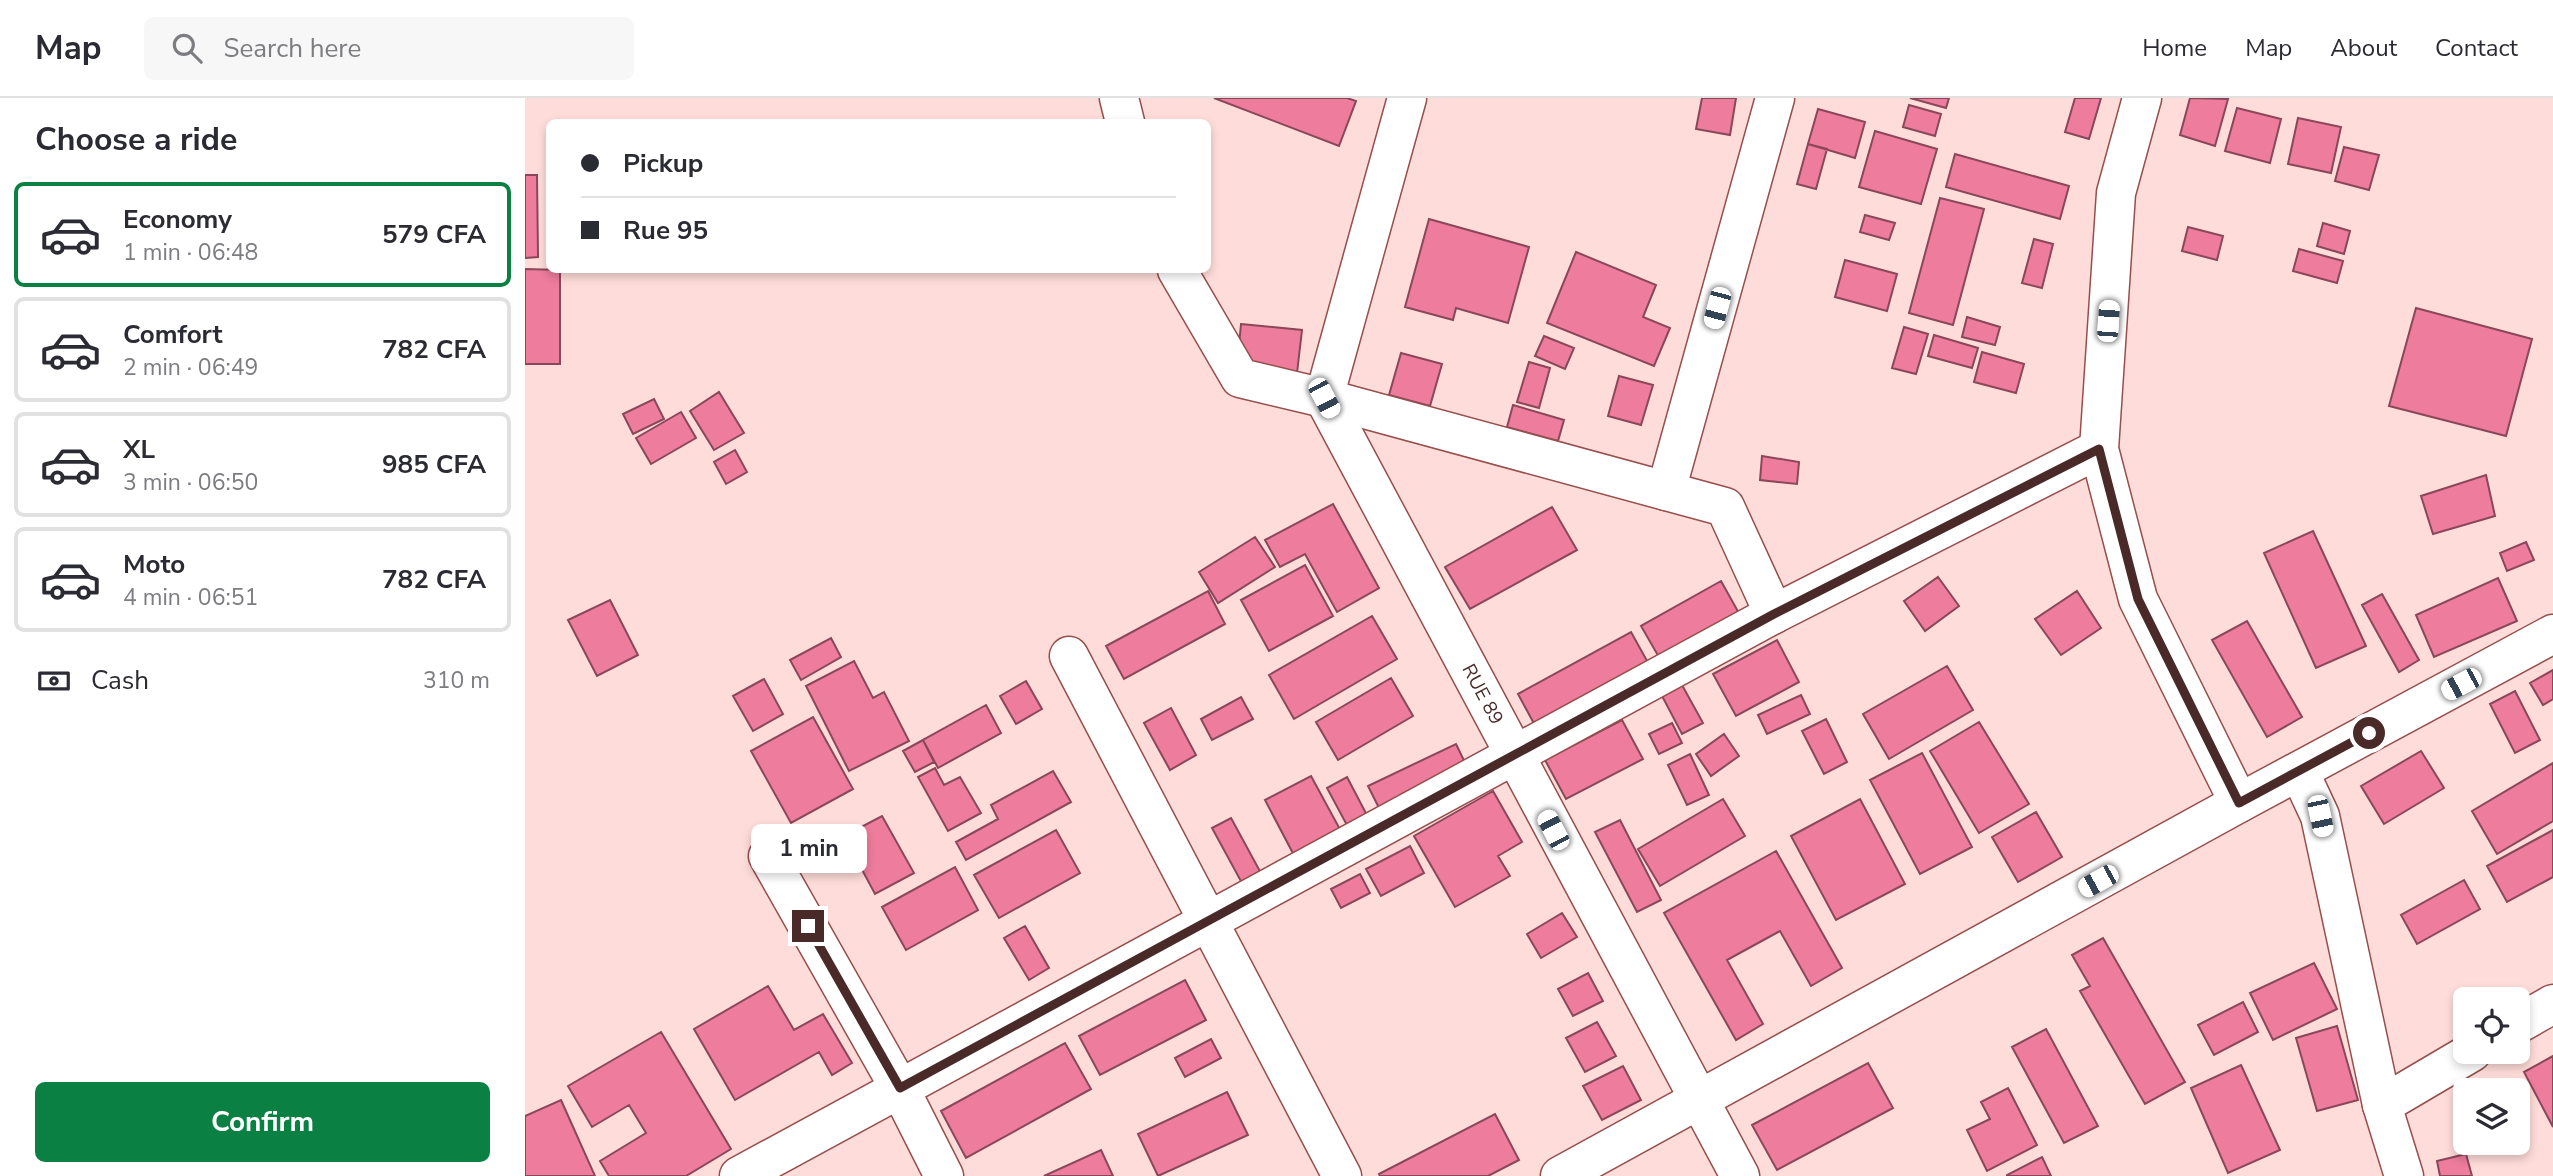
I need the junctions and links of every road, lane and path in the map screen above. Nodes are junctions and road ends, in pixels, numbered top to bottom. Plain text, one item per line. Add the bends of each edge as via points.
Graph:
1 (1119, 98) edge
2 (1407, 98) edge
3 (1775, 98) edge
4 (2142, 98) edge
5 (1124, 119) edge
6 (1179, 273) edge
7 (1324, 398) junction
8 (2099, 449) junction
9 (1666, 491) junction
10 (1774, 614) junction
11 (2553, 634) edge
12 (1069, 656) dead end
13 (1514, 757) junction
14 (2299, 771) junction
15 (2239, 803) junction
16 (768, 856) dead end
17 (1209, 921) junction
18 (2553, 1004) edge
19 (2530, 1017) edge
20 (2453, 1063) edge
21 (900, 1088) junction
22 (1698, 1100) junction
23 (2382, 1105) junction
24 (739, 1176) edge
25 (944, 1176) edge
26 (1342, 1176) edge
27 (1560, 1176) edge
28 (1740, 1176) edge
29 (2404, 1176) edge

1 - 5 street
2 - 7 street
3 - 9 street
4 - 8 street via 2116,193
6 - 7 street via 1240,378
7 - 9 street
7 - 13 street, RUE 89
8 - 10 street
8 - 15 street via 2138,599
9 - 10 street via 1725,507
10 - 13 street
11 - 14 street
12 - 17 street
13 - 17 street
13 - 22 street, RUE 89
14 - 15 street
14 - 23 street via 2320,816
15 - 22 street
16 - 21 street
17 - 21 street
17 - 26 street
18 - 19 street
20 - 23 street
21 - 24 street
21 - 25 street
22 - 27 street
22 - 28 street, RUE 89
23 - 29 street

